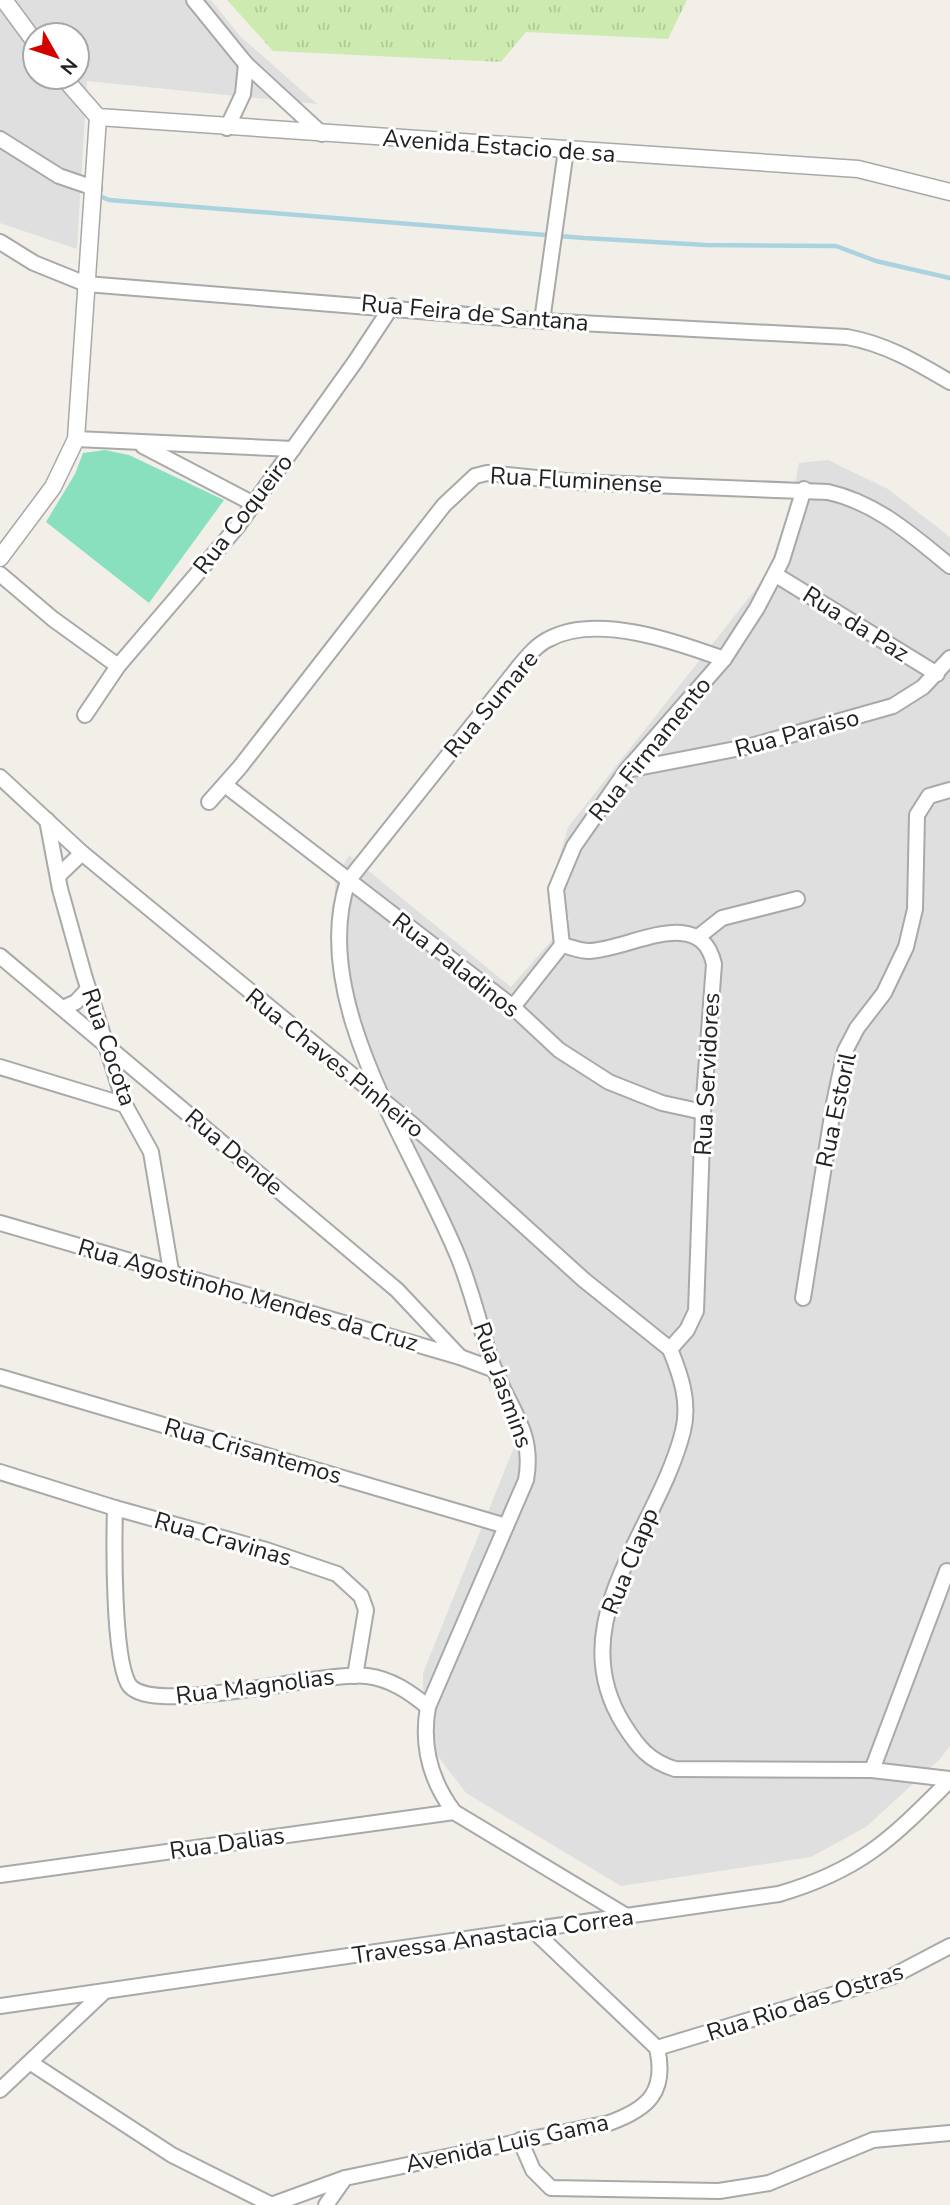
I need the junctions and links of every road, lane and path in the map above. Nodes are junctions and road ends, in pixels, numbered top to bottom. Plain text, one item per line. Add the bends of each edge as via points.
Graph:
1 (4, 0) edge
2 (194, 0) edge
3 (21, 23) edge
4 (246, 64) junction
5 (75, 91) edge
6 (98, 117) junction
7 (227, 128) junction
8 (322, 134) junction
9 (0, 139) edge
10 (566, 150) junction
11 (94, 188) junction
12 (950, 191) edge
13 (0, 242) edge
14 (86, 284) junction
15 (392, 306) junction
16 (542, 321) junction
17 (950, 382) edge
18 (76, 439) junction
19 (138, 443) junction
20 (293, 449) junction
21 (804, 489) junction
22 (254, 504) junction
23 (0, 558) edge
24 (950, 566) edge
25 (0, 574) edge
26 (776, 575) junction
27 (950, 658) edge
28 (724, 659) junction
29 (118, 666) junction
30 (937, 674) junction
31 (85, 715) dead end
32 (627, 770) junction
33 (0, 777) edge
34 (225, 785) junction
35 (950, 790) edge
36 (209, 802) dead end
37 (47, 820) junction
38 (82, 853) junction
39 (58, 876) junction
40 (348, 881) junction
41 (797, 899) dead end
42 (698, 937) junction
43 (562, 945) junction
44 (0, 956) edge
45 (88, 989) junction
46 (513, 1007) junction
47 (63, 1009) junction
48 (107, 1046) junction
49 (0, 1067) edge
50 (380, 1099) junction
51 (125, 1105) junction
52 (704, 1112) junction
53 (0, 1223) edge
54 (171, 1271) junction
55 (803, 1297) dead end
56 (670, 1349) junction
57 (460, 1357) junction
58 (495, 1370) junction
59 (0, 1377) edge
60 (0, 1472) edge
61 (115, 1508) junction
62 (506, 1526) junction
63 (947, 1571) dead end
64 (355, 1675) junction
65 (428, 1707) junction
66 (872, 1770) junction
67 (950, 1780) edge
68 (454, 1812) junction
69 (0, 1875) edge
70 (628, 1917) junction
71 (534, 1931) junction
72 (950, 1946) edge
73 (104, 1992) junction
74 (0, 2006) edge
75 (657, 2048) junction
76 (31, 2063) junction
77 (0, 2090) edge
78 (950, 2133) edge
79 (520, 2140) junction
80 (345, 2178) junction
81 (272, 2205) edge
82 (326, 2205) edge

1 - 3 street
2 - 4 street
4 - 7 street via 243,94
4 - 8 street
5 - 6 street
6 - 7 street, Avenida Estacio de sa
6 - 11 street
7 - 8 street, Avenida Estacio de sa
8 - 10 street, Avenida Estacio de sa
9 - 11 street via 59,176
10 - 12 street, Avenida Estacio de sa via 858,169
10 - 16 street
11 - 14 street
13 - 14 street, Rua Feira de Santana via 34,263
14 - 15 street, Rua Feira de Santana
14 - 18 street
15 - 16 street, Rua Feira de Santana
15 - 20 street, Rua Coqueiro
16 - 17 street, Rua Feira de Santana via 847,337 897,351
18 - 19 street
18 - 23 street via 53,487
19 - 20 street
19 - 22 street
20 - 22 street, Rua Coqueiro
21 - 24 street, Rua Fluminense via 862,502
21 - 26 street, Rua Firmamento
21 - 34 street, Rua Fluminense via 576,482 500,473 475,476 444,505
22 - 29 street, Rua Coqueiro
25 - 29 street
26 - 28 street, Rua Firmamento
26 - 30 street, Rua da Paz
27 - 30 street, Rua Paraiso
28 - 32 street, Rua Firmamento
28 - 40 street, Rua Sumare via 677,642 606,630 585,629 549,638 517,669
29 - 31 street, Rua Coqueiro
30 - 32 street, Rua Paraiso via 905,700 859,718 698,759
32 - 43 street, Rua Firmamento via 574,846 558,879
33 - 37 street, Rua Chaves Pinheiro
34 - 36 street, Rua Fluminense
34 - 40 street, Rua Paladinos
35 - 55 street, Rua Estoril via 929,796 917,814 914,921 900,965 845,1051
37 - 38 street, Rua Chaves Pinheiro
37 - 39 street, Rua Cocota
38 - 39 street
38 - 50 street, Rua Chaves Pinheiro
39 - 45 street, Rua Cocota
40 - 46 street, Rua Paladinos
40 - 50 street, Rua Jasmins via 339,906 337,939 350,1006
41 - 42 street via 722,918
42 - 43 street via 681,932 591,951
42 - 52 street, Rua Servidores via 710,949 714,964
43 - 46 street
44 - 47 street, Rua Dende
45 - 47 street
45 - 48 street, Rua Cocota
46 - 52 street, Rua Paladinos via 559,1051 609,1082 662,1103
47 - 48 street, Rua Dende
48 - 51 street, Rua Cocota
48 - 57 street, Rua Dende via 397,1290
49 - 51 street
50 - 56 street, Rua Chaves Pinheiro via 584,1280
50 - 58 street, Rua Jasmins via 459,1259
51 - 54 street, Rua Cocota via 151,1152
52 - 56 street, Rua Servidores via 696,1311
53 - 54 street, Rua Agostinoho Mendes da Cruz
54 - 57 street, Rua Agostinoho Mendes da Cruz
56 - 66 street, Rua Clapp via 685,1390 685,1420 605,1618 601,1669 609,1698 645,1755 675,1769
57 - 58 street, Rua Agostinoho Mendes da Cruz
58 - 62 street, Rua Jasmins via 523,1427 529,1454 526,1480
59 - 62 street, Rua Crisantemos
60 - 61 street, Rua Cravinas
61 - 64 street, Rua Cravinas via 316,1565 351,1584 366,1610
61 - 64 street, Rua Magnolias via 113,1553 122,1659 128,1684 140,1694 185,1697
62 - 65 street, Rua Jasmins
63 - 66 street
64 - 65 street, Rua Magnolias via 398,1686
65 - 68 street, Rua Jasmins via 424,1732 427,1758
66 - 67 street, Rua Clapp
67 - 70 street, Travessa Anastacia Correa via 895,1833 842,1872 779,1894
68 - 69 street, Rua Dalias
68 - 70 street, Rua Jasmins
70 - 71 street, Travessa Anastacia Correa
71 - 73 street, Travessa Anastacia Correa
71 - 75 street
72 - 75 street, Rua Rio das Ostras via 891,1977
73 - 74 street, Travessa Anastacia Correa
73 - 76 street
75 - 79 street, Avenida Luis Gama via 662,2070 659,2083 648,2101 631,2115
76 - 77 street
76 - 81 street, Avenida Luis Gama via 172,2155
78 - 79 street via 873,2140 769,2183 684,2192 551,2188 533,2170
79 - 80 street, Avenida Luis Gama
80 - 81 street, Avenida Luis Gama
80 - 82 street

